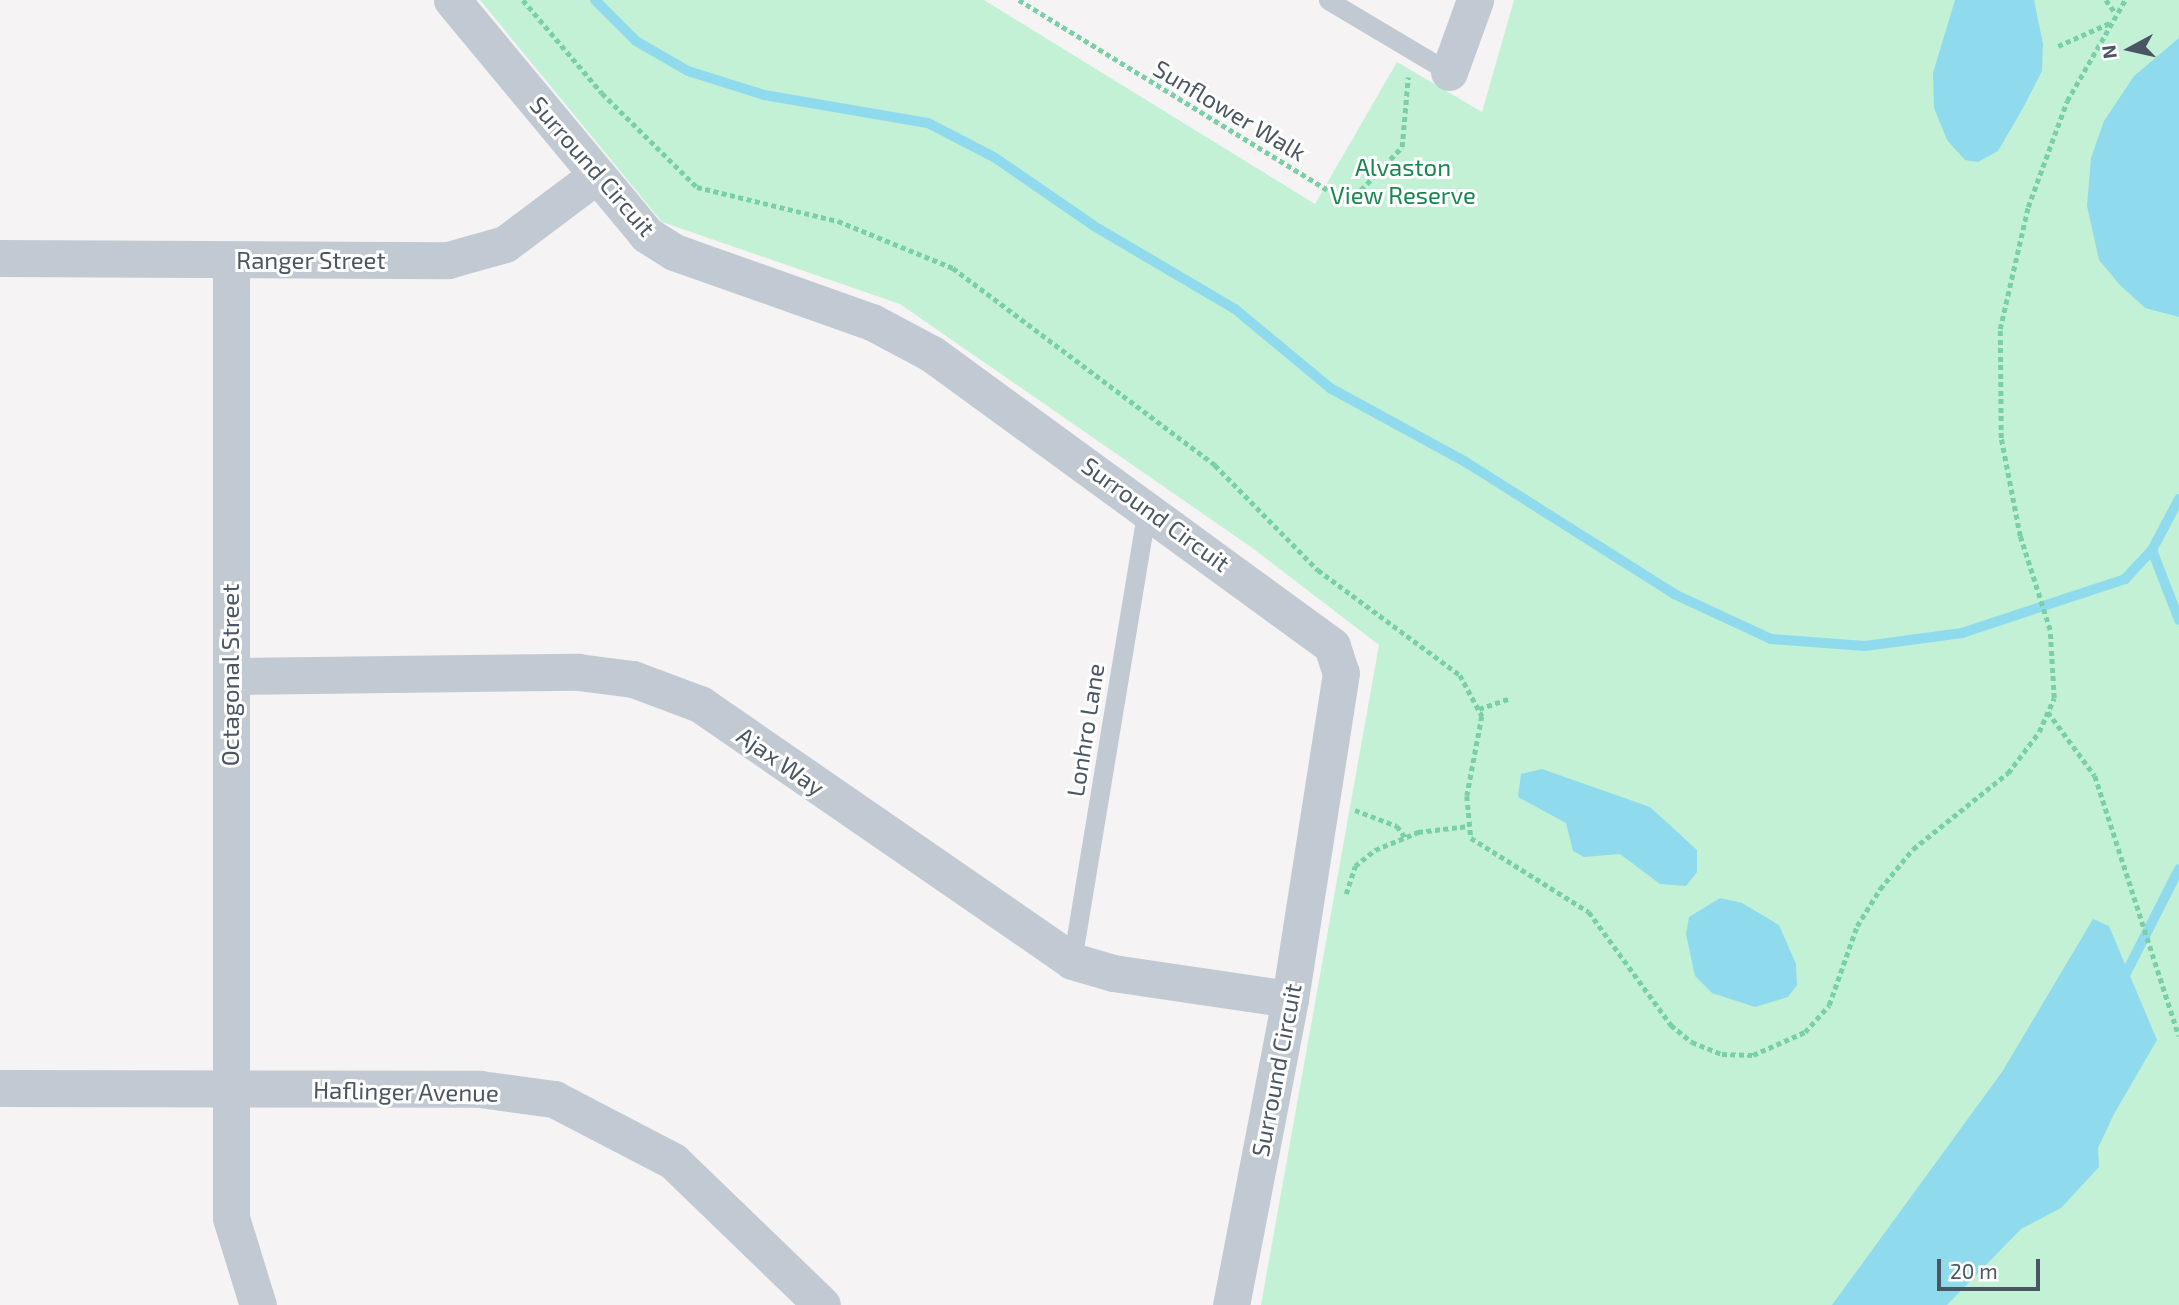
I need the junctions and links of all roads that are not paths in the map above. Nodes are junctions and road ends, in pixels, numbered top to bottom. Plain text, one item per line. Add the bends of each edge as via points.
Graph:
1 (452, 0) edge
2 (1328, 0) edge
3 (1475, 0) edge
4 (1449, 72) joint
5 (597, 175) junction
6 (0, 258) edge
7 (231, 260) junction
8 (1147, 506) junction
9 (230, 677) junction
10 (1072, 961) junction
11 (1290, 999) junction
12 (0, 1088) edge
13 (229, 1089) junction
14 (258, 1305) edge
15 (822, 1305) edge
16 (1231, 1305) edge

1 - 5 street, Surround Circuit
2 - 4 lane
3 - 4 street
5 - 7 street, Ranger Street via 527,229 479,253 449,260
5 - 8 street, Surround Circuit via 647,235 674,252 872,322 932,354
6 - 7 street, Ranger Street
7 - 9 street, Octagonal Street
8 - 10 lane, Lonhro Lane
8 - 11 street, Surround Circuit via 1332,646 1341,673
9 - 10 street, Ajax Way via 578,672 634,679 700,704
9 - 13 street, Octagonal Street
10 - 11 street, Ajax Way via 1113,973
11 - 16 street, Surround Circuit
12 - 13 street, Haflinger Avenue
13 - 14 street via 230,1218
13 - 15 street, Haflinger Avenue via 480,1089 554,1099 673,1161

